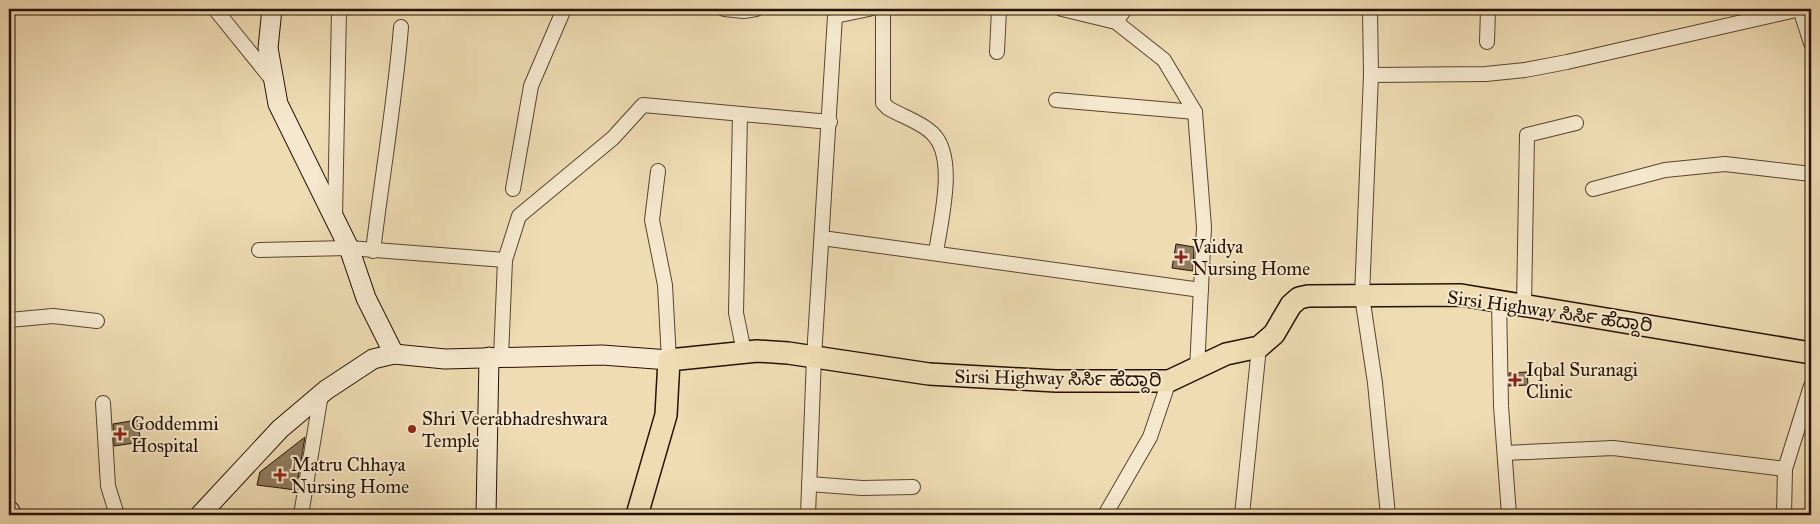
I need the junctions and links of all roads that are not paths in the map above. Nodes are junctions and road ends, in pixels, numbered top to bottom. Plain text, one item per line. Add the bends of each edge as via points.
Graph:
1 (215, 9) edge
2 (272, 9) edge
3 (339, 9) edge
4 (564, 9) edge
5 (724, 9) edge
6 (756, 9) edge
7 (869, 9) edge
8 (883, 9) edge
9 (998, 9) edge
10 (1062, 9) edge
11 (1125, 9) edge
12 (1370, 9) edge
13 (1488, 9) edge
14 (1800, 9) edge
15 (835, 12) edge
16 (1116, 22) junction
17 (401, 27) dead end
18 (1487, 42) dead end
19 (1811, 43) edge
20 (997, 52) dead end
21 (1371, 74) junction
22 (274, 82) junction
23 (1056, 100) dead end
24 (1194, 112) junction
25 (740, 114) junction
26 (830, 122) junction
27 (1576, 123) dead end
28 (658, 171) dead end
29 (1811, 174) edge
30 (513, 189) dead end
31 (1593, 189) dead end
32 (335, 220) junction
33 (822, 238) junction
34 (349, 248) junction
35 (259, 250) dead end
36 (374, 251) junction
37 (936, 253) junction
38 (505, 260) junction
39 (1201, 290) junction
40 (1362, 296) junction
41 (1499, 302) junction
42 (1524, 304) junction
43 (9, 320) edge
44 (97, 321) dead end
45 (1259, 348) junction
46 (744, 352) junction
47 (1811, 353) edge
48 (394, 354) junction
49 (495, 357) junction
50 (814, 358) junction
51 (669, 360) junction
52 (1197, 369) junction
53 (1169, 381) junction
54 (1811, 386) edge
55 (321, 394) junction
56 (103, 403) dead end
57 (1506, 453) junction
58 (1785, 469) junction
59 (809, 484) junction
60 (913, 487) dead end
61 (9, 510) edge
62 (12, 515) edge
63 (118, 515) edge
64 (200, 515) edge
65 (301, 515) edge
66 (486, 515) edge
67 (637, 515) edge
68 (808, 515) edge
69 (1105, 515) edge
70 (1242, 515) edge
71 (1388, 515) edge
72 (1509, 515) edge
73 (1784, 515) edge

1 - 22 street
2 - 22 street via 268,48
3 - 32 street
4 - 30 street via 531,86
5 - 6 street
7 - 15 street
8 - 37 street via 883,103 932,132 941,144 946,168
9 - 20 street
10 - 16 street
11 - 16 street
12 - 21 street
13 - 18 street
14 - 19 street
14 - 21 street via 1525,70 1486,74
15 - 26 street
16 - 24 street via 1164,60
17 - 36 street
21 - 40 street
22 - 32 street via 278,104
23 - 24 street
24 - 39 street via 1204,227
25 - 26 street
25 - 38 street via 643,105 613,138 519,216
25 - 46 street via 736,313
26 - 33 street
27 - 42 street via 1527,135
28 - 51 street via 652,220 665,285
29 - 31 street via 1725,164 1665,170
32 - 34 street
33 - 37 street
33 - 50 street
34 - 35 street
34 - 36 street
34 - 48 street via 366,298
36 - 38 street
37 - 39 street
38 - 49 street
39 - 52 street
40 - 41 main road, Sirsi Highway ಸಿರ್ಸಿ ಹೆದ್ದಾರಿ via 1461,295
40 - 45 main road, Sirsi Highway ಸಿರ್ಸಿ ಹೆದ್ದಾರಿ via 1299,298 1291,305 1274,334
40 - 71 street
41 - 42 main road, Sirsi Highway ಸಿರ್ಸಿ ಹೆದ್ದಾರಿ
41 - 57 street via 1500,406
42 - 47 main road, Sirsi Highway ಸಿರ್ಸಿ ಹೆದ್ದಾರಿ
43 - 44 street via 53,316
45 - 52 main road, Sirsi Highway ಸಿರ್ಸಿ ಹೆದ್ದಾರಿ via 1226,354
45 - 70 street
46 - 50 main road, Sirsi Highway ಸಿರ್ಸಿ ಹೆದ್ದಾರಿ via 788,353
46 - 51 main road, Sirsi Highway ಸಿರ್ಸಿ ಹೆದ್ದಾರಿ
48 - 49 street via 445,359
48 - 55 street via 373,359
49 - 51 street via 602,356
49 - 66 street
50 - 53 main road, Sirsi Highway ಸಿರ್ಸಿ ಹೆದ್ದಾರಿ via 929,374 1056,381
50 - 59 street
51 - 67 main road via 666,415
52 - 53 main road, Sirsi Highway ಸಿರ್ಸಿ ಹೆದ್ದಾರಿ
53 - 69 street via 1150,437
54 - 58 street
55 - 64 street via 280,429
55 - 65 street
56 - 63 street via 108,486
57 - 58 street via 1613,448
57 - 72 street
58 - 73 street
59 - 60 street
59 - 68 street
61 - 62 street

